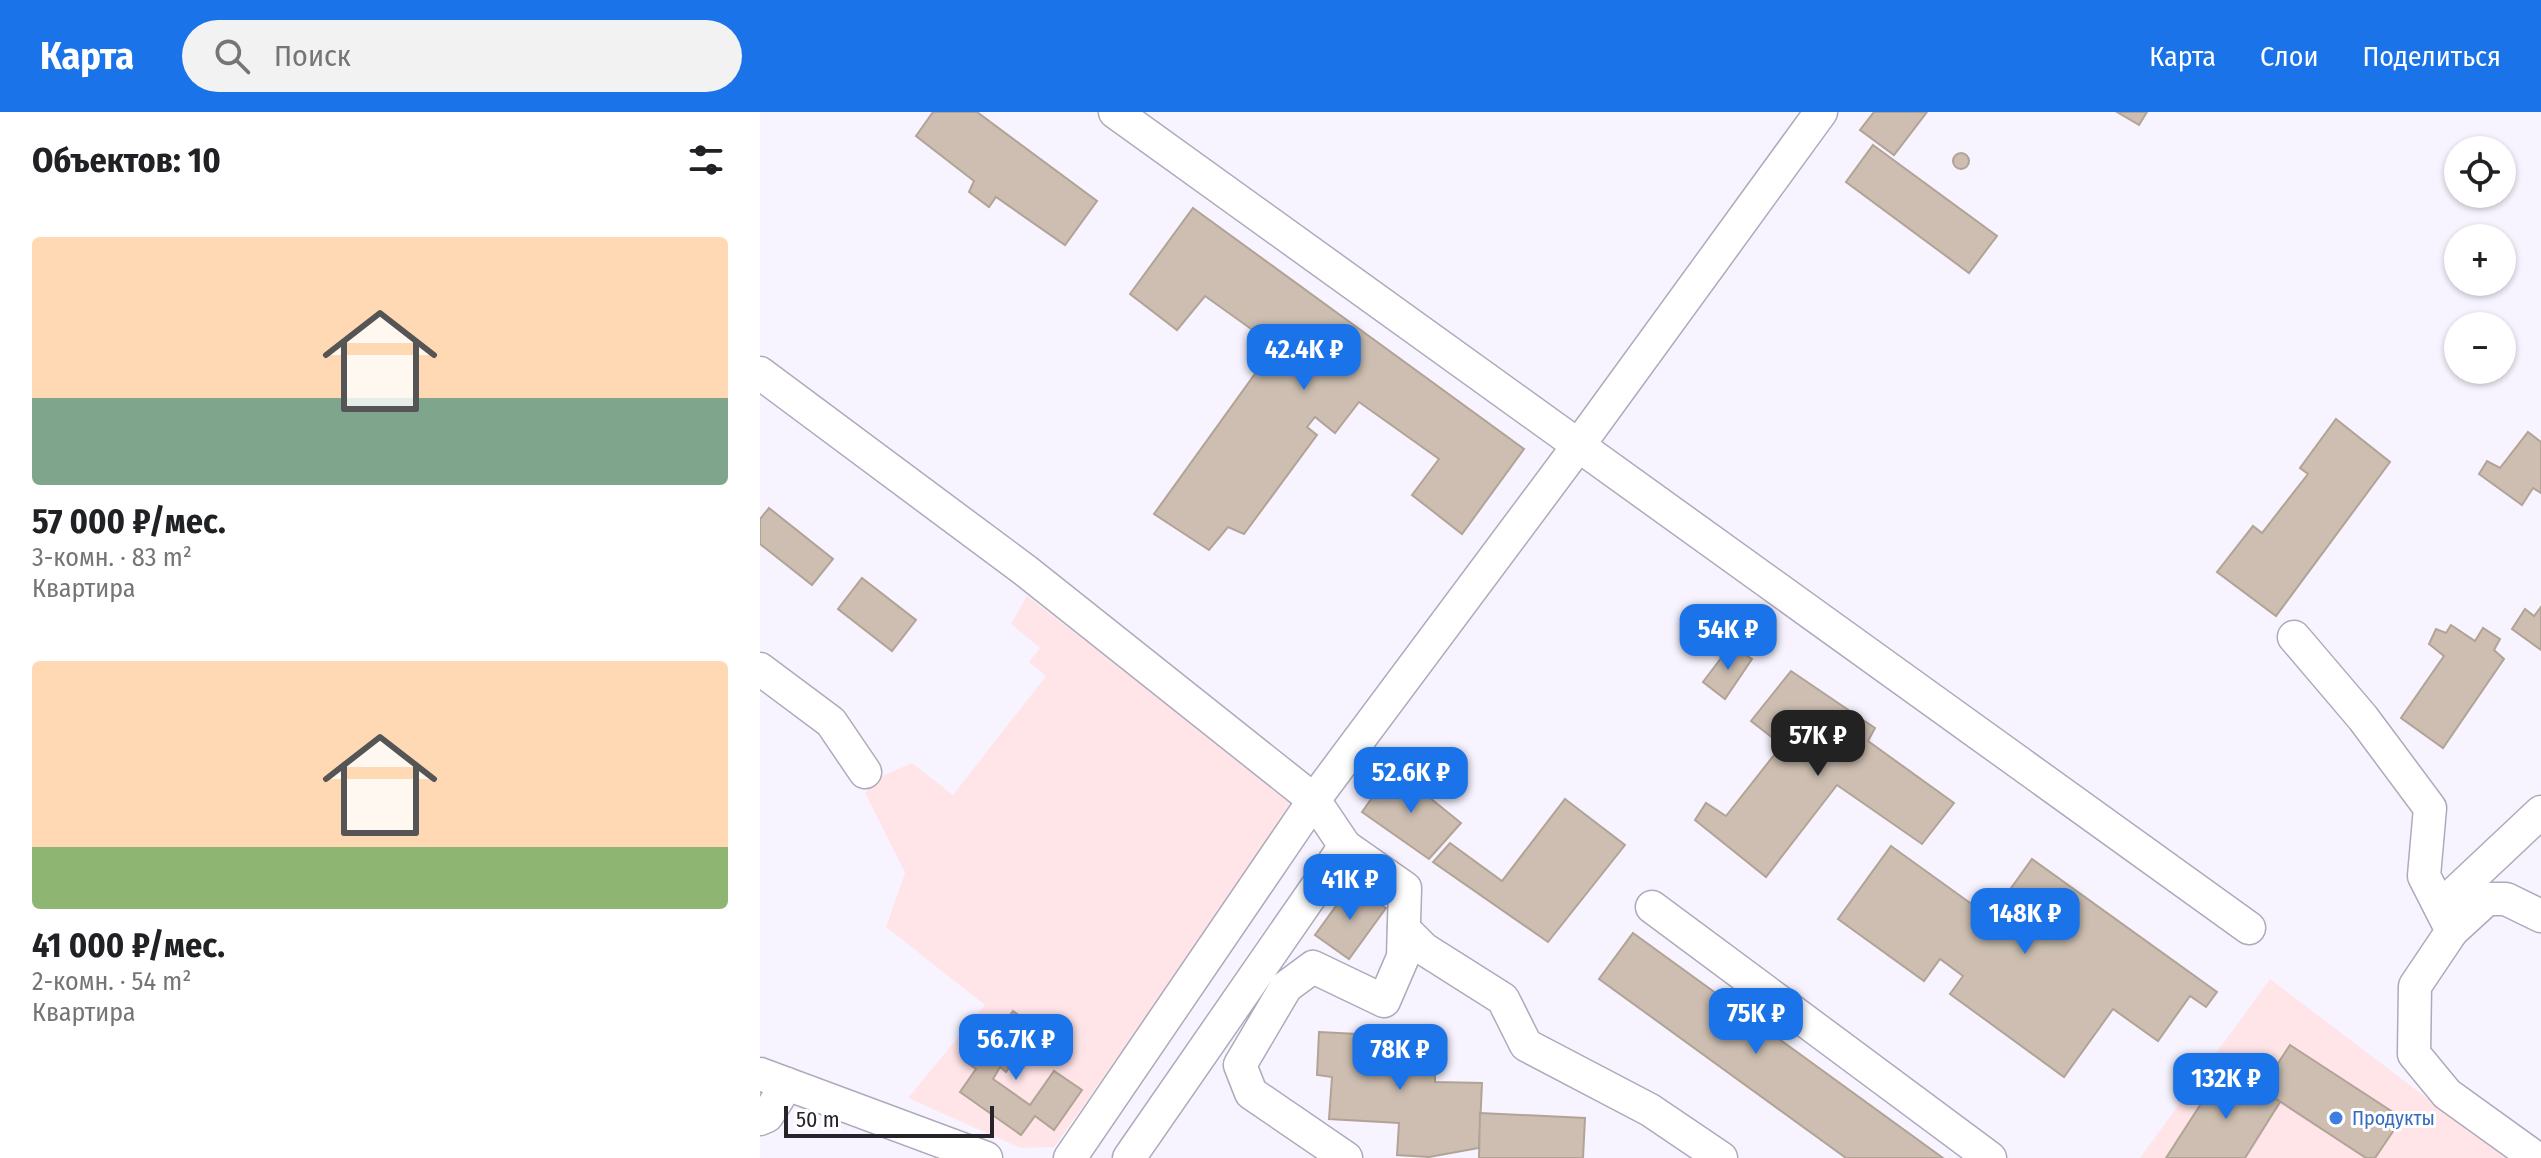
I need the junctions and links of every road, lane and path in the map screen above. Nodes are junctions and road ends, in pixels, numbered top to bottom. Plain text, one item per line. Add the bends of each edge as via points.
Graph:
1 (1115, 112) edge
2 (1821, 112) edge
3 (760, 373) edge
4 (1578, 446) junction
5 (2294, 637) dead end
6 (760, 669) edge
7 (865, 772) dead end
8 (1314, 800) junction
9 (2541, 812) edge
10 (1345, 846) junction
11 (1652, 907) dead end
12 (2541, 916) edge
13 (2446, 919) junction
14 (2249, 928) dead end
15 (1404, 929) junction
16 (774, 1079) edge
17 (760, 1119) edge
18 (986, 1158) edge
19 (1070, 1158) edge
20 (1129, 1158) edge
21 (1346, 1158) edge
22 (1721, 1158) edge
23 (1990, 1158) edge
24 (2536, 1158) edge

1 - 4 street
2 - 4 street
3 - 8 street via 1026,571
4 - 8 street
4 - 14 street
5 - 13 street via 2430,808 2424,876
6 - 7 street via 831,722
8 - 10 street
8 - 19 street
9 - 13 street
10 - 15 street via 1405,888
10 - 20 street
11 - 23 street
12 - 13 street via 2506,899 2487,899
13 - 24 street via 2415,986 2414,1054 2447,1094
15 - 21 street via 1403,957 1384,1001 1313,967 1286,987 1240,1065 1251,1093
15 - 22 street via 1424,949 1503,999 1526,1045 1650,1110
16 - 17 street via 767,1116
16 - 18 street

